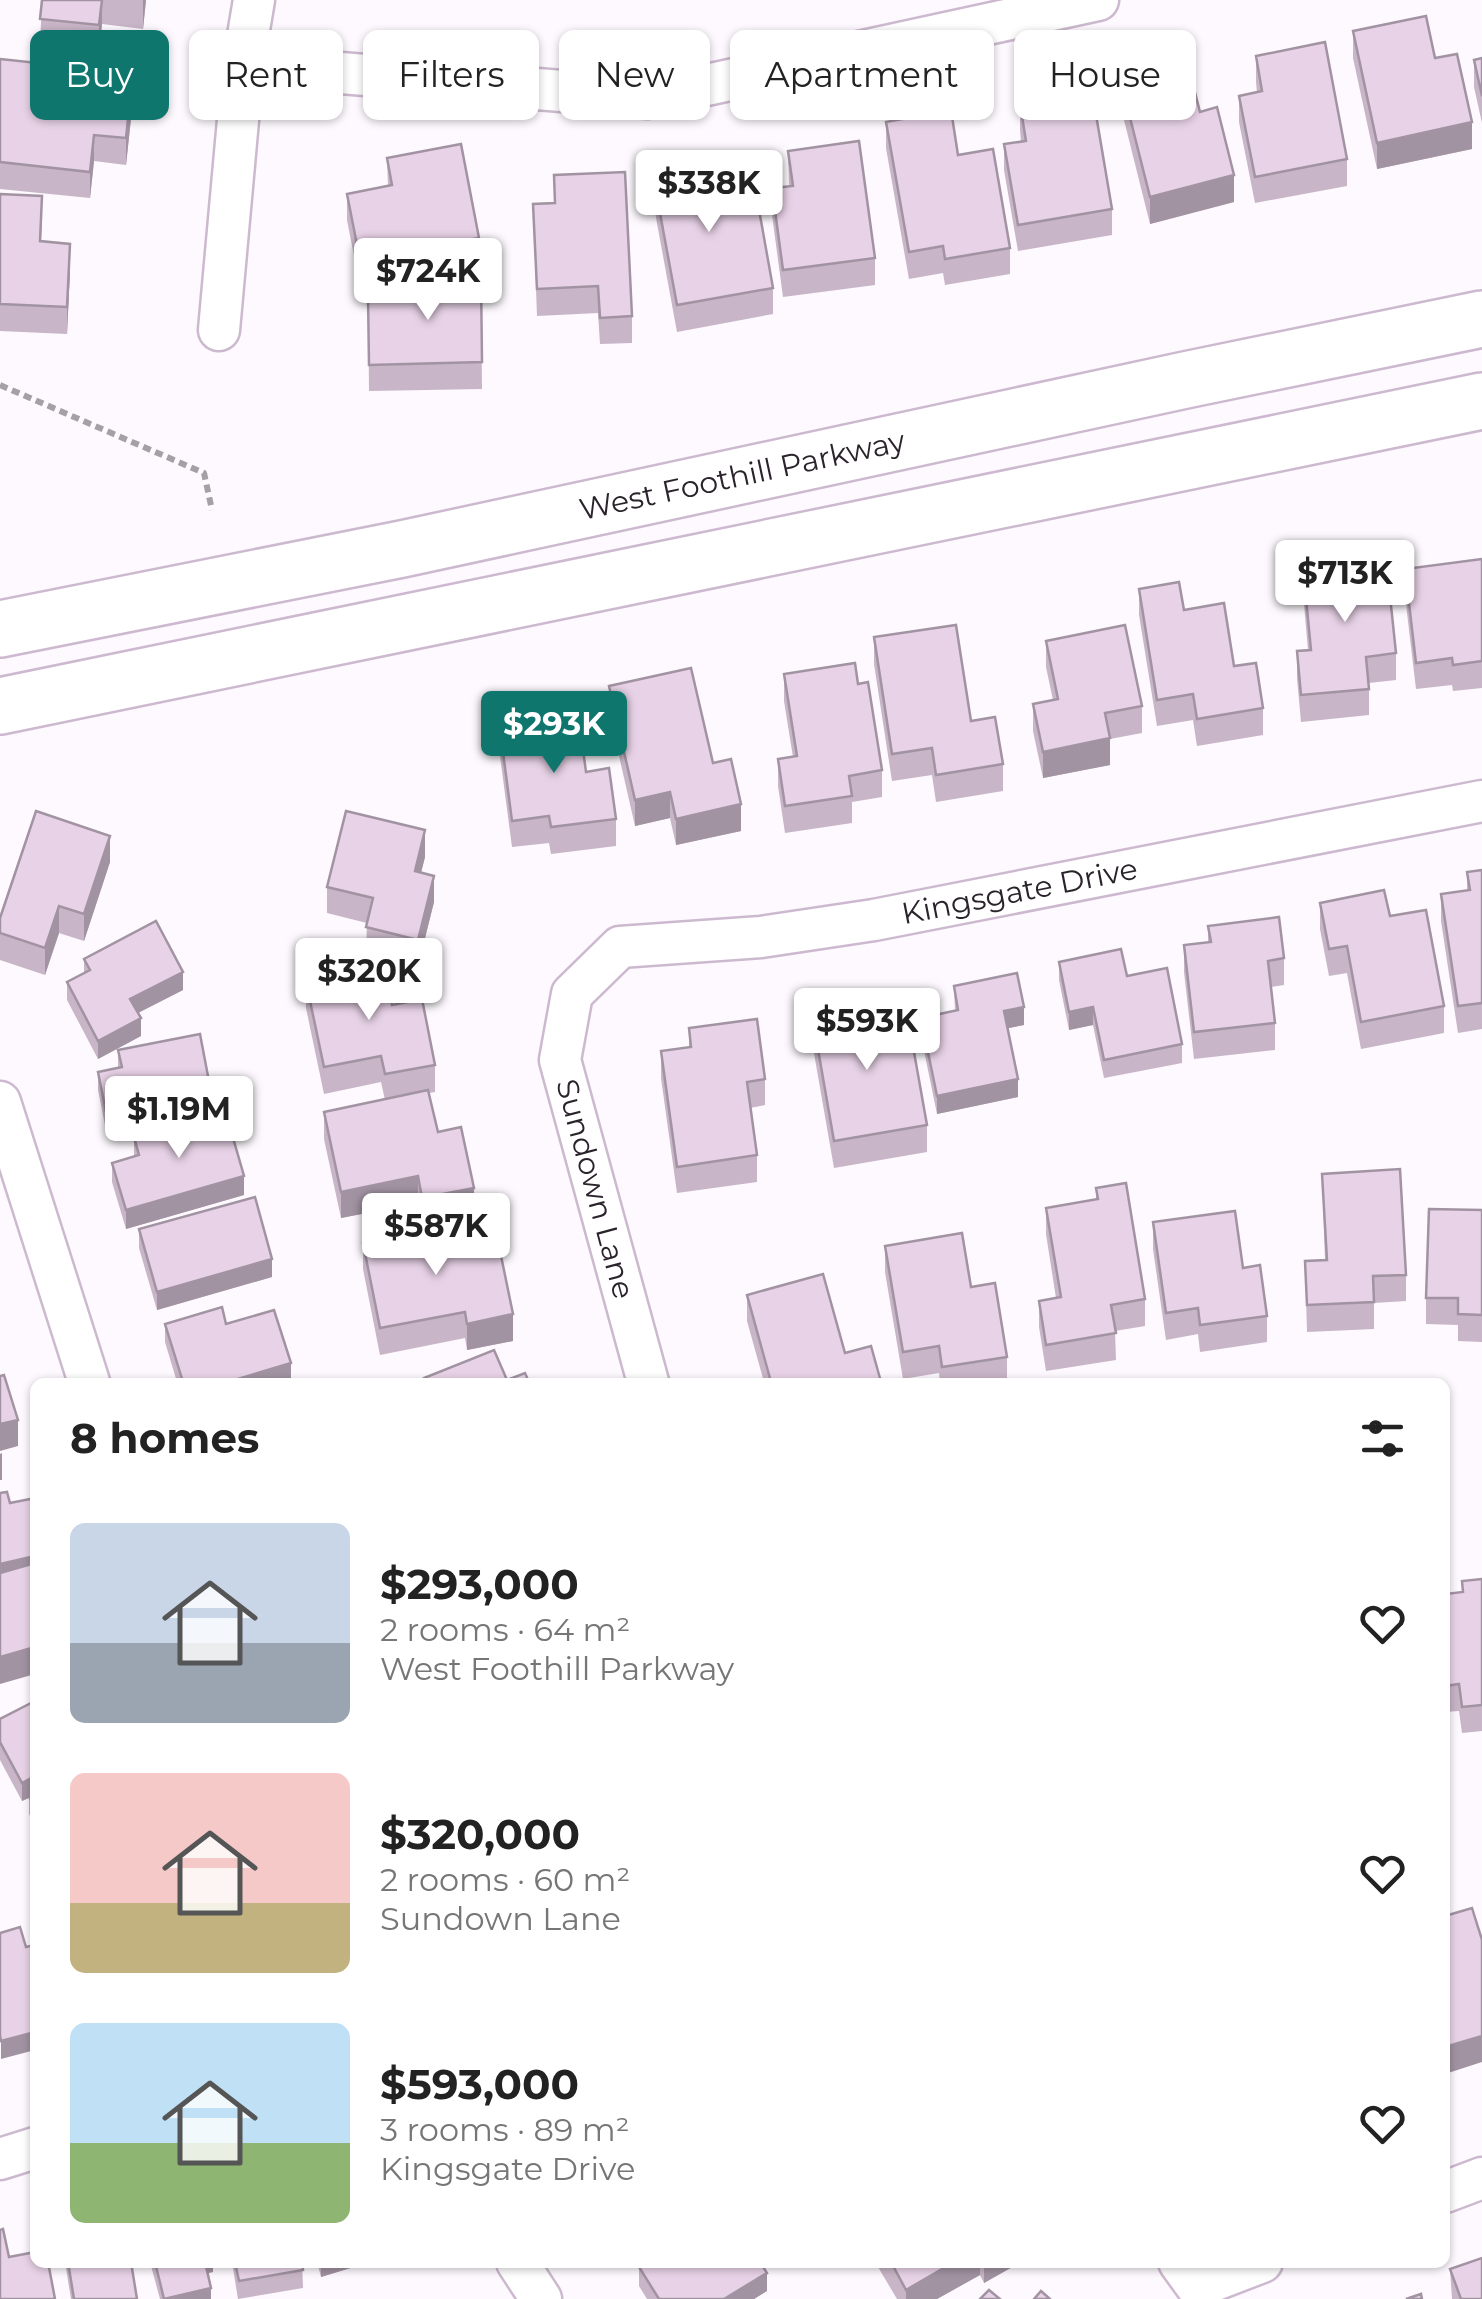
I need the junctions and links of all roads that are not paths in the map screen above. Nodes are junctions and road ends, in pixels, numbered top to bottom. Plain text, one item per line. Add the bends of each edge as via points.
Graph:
1 (254, 0) edge
2 (1098, 0) edge
3 (249, 30) edge
4 (343, 73) edge
5 (239, 120) edge
6 (1482, 319) edge
7 (219, 330) dead end
8 (1482, 401) edge
9 (0, 629) edge
10 (0, 706) edge
11 (1482, 801) edge
12 (572, 994) joint
13 (0, 1102) edge
14 (88, 1378) edge
15 (647, 1378) edge
16 (30, 2150) edge
17 (0, 2159) edge
18 (1482, 2178) edge
19 (1450, 2190) edge
20 (521, 2268) edge
21 (1228, 2268) edge
22 (1188, 2275) edge
23 (541, 2299) edge

1 - 3 street
2 - 4 street via 647,98
5 - 7 street
6 - 9 main road, West Foothill Parkway
8 - 10 main road
11 - 12 street, Kingsgate Drive via 874,920 620,947
12 - 15 street, Sundown Lane via 560,1060
13 - 14 street
16 - 17 street
18 - 19 street
20 - 23 street
21 - 22 street

